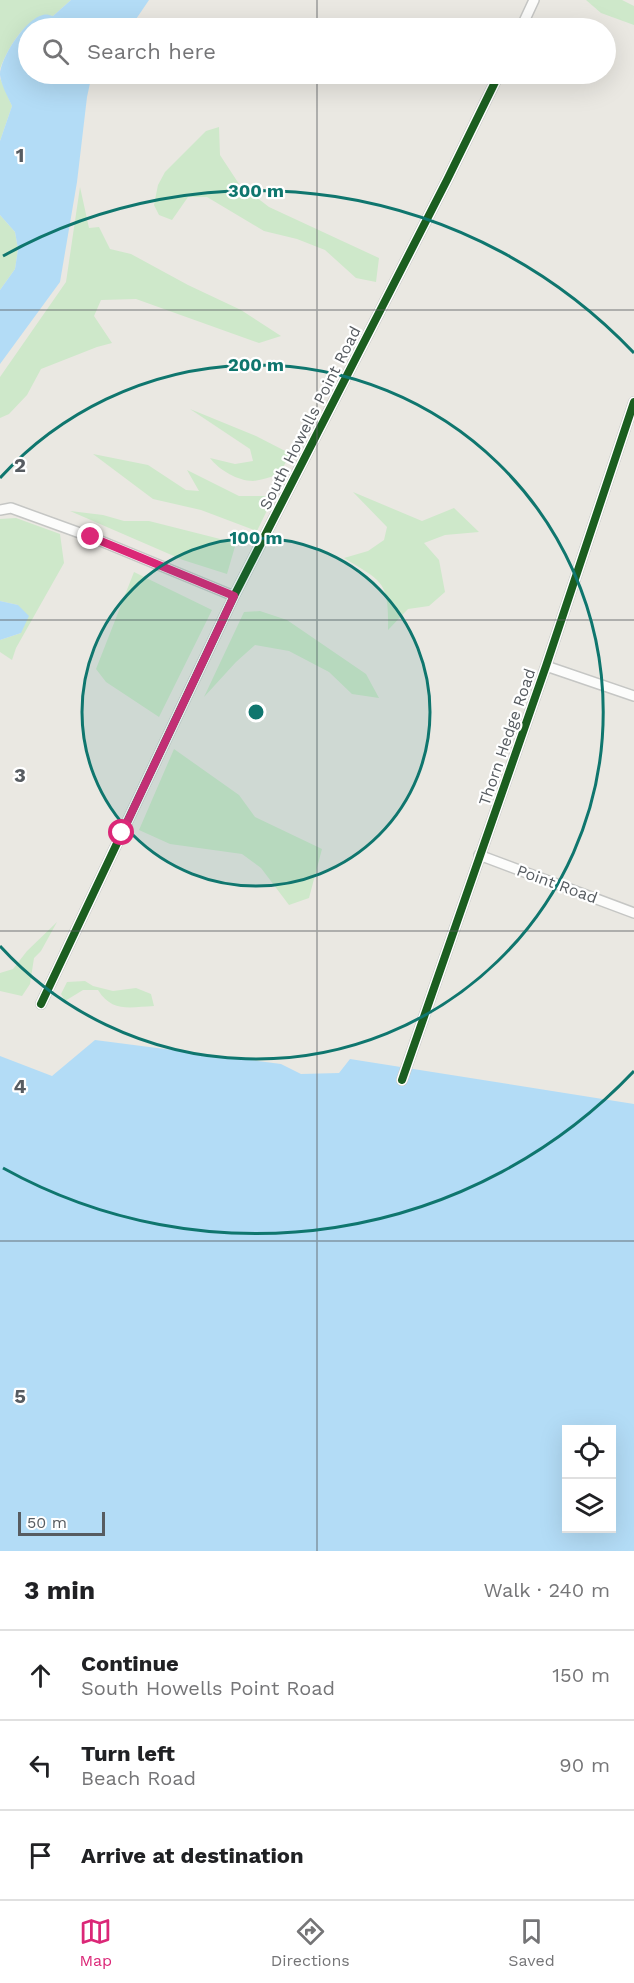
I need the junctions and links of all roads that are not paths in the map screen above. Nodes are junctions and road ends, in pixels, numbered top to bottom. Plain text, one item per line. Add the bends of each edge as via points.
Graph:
1 (534, 0) edge
2 (525, 18) edge
3 (494, 84) edge
4 (634, 402) edge
5 (0, 510) edge
6 (234, 596) junction
7 (546, 666) junction
8 (634, 696) edge
9 (479, 855) junction
10 (634, 912) edge
11 (40, 1004) dead end
12 (402, 1080) dead end

1 - 2 street
3 - 6 street, South Howells Point Road
4 - 7 street, Thorn Hedge Road
5 - 6 street via 11,508 91,537
6 - 11 street, South Howells Point Road
7 - 8 street
7 - 9 street, Thorn Hedge Road
9 - 10 street, Point Road
9 - 12 street, Thorn Hedge Road

